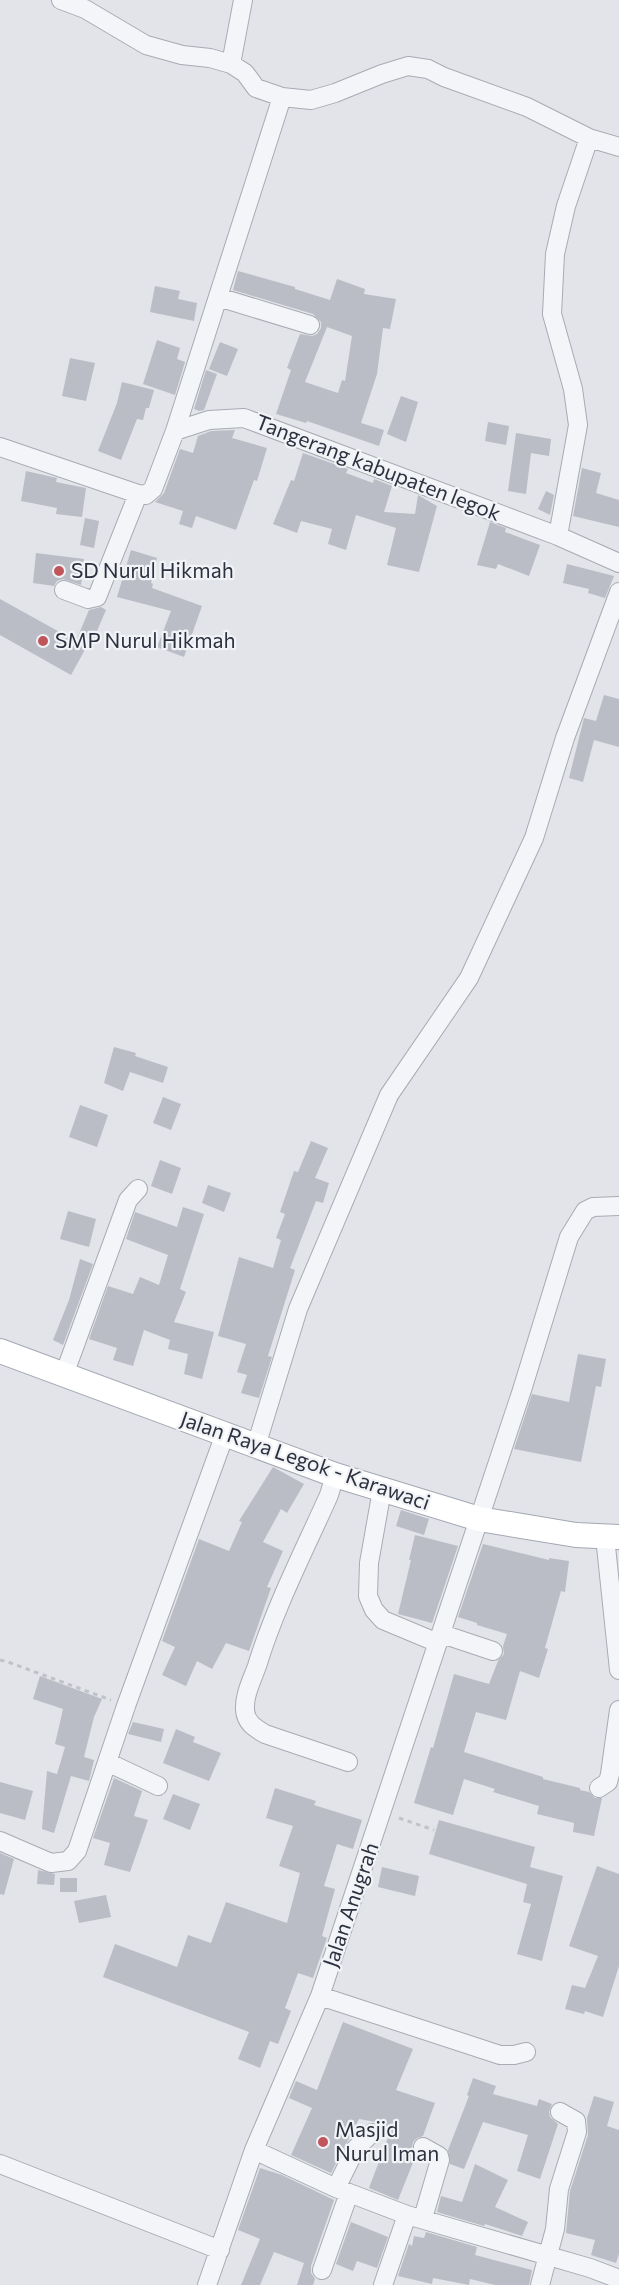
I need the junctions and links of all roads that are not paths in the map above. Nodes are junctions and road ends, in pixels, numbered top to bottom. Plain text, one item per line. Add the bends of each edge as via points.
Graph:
1 (61, 0) edge
2 (243, 0) edge
3 (231, 64) junction
4 (282, 98) junction
5 (589, 138) junction
6 (619, 147) edge
7 (218, 297) junction
8 (310, 325) dead end
9 (175, 430) junction
10 (0, 447) edge
11 (138, 494) junction
12 (558, 536) junction
13 (619, 563) edge
14 (64, 590) dead end
15 (619, 592) edge
16 (138, 1189) dead end
17 (619, 1206) edge
18 (0, 1351) edge
19 (64, 1375) junction
20 (225, 1434) junction
21 (256, 1446) junction
22 (335, 1475) junction
23 (382, 1490) junction
24 (479, 1519) junction
25 (612, 1537) edge
26 (440, 1638) junction
27 (494, 1651) dead end
28 (619, 1670) edge
29 (619, 1710) edge
30 (107, 1762) junction
31 (348, 1762) dead end
32 (158, 1786) dead end
33 (599, 1788) dead end
34 (0, 1841) edge
35 (320, 1996) junction
36 (526, 2052) dead end
37 (560, 2112) dead end
38 (372, 2133) dead end
39 (423, 2147) dead end
40 (254, 2150) junction
41 (0, 2164) edge
42 (343, 2190) junction
43 (415, 2217) junction
44 (220, 2250) junction
45 (548, 2255) junction
46 (322, 2270) dead end
47 (619, 2279) edge
48 (207, 2285) edge
49 (383, 2285) edge
50 (540, 2285) edge

1 - 3 street via 85,9 146,45
2 - 3 street
3 - 4 street via 256,88
4 - 5 street via 311,100 408,66 428,69 527,107
4 - 7 street
5 - 6 street
5 - 12 street via 555,254 552,314 573,389 578,425
7 - 8 street
7 - 9 street
9 - 11 street via 153,489 146,495
9 - 12 street, Tangerang kabupaten legok via 209,420 244,418
10 - 11 street
11 - 14 street via 97,597 88,599
12 - 13 street, Tangerang kabupaten legok
15 - 21 street via 565,738 534,838 469,978 388,1095 298,1309
16 - 19 street via 128,1200
17 - 24 street, Jalan Anugrah via 585,1211 569,1237
18 - 19 main road, Jalan Raya Legok - Karawaci
19 - 20 main road, Jalan Raya Legok - Karawaci
20 - 21 main road, Jalan Raya Legok - Karawaci
20 - 30 street
21 - 22 main road, Jalan Raya Legok - Karawaci
22 - 23 main road, Jalan Raya Legok - Karawaci
22 - 31 street via 266,1635 245,1709 253,1727 265,1734
23 - 24 main road, Jalan Raya Legok - Karawaci
23 - 26 street via 369,1563 368,1596 383,1620
24 - 25 main road, Jalan Raya Legok - Karawaci
24 - 26 street, Jalan Anugrah
25 - 28 street
26 - 27 street
26 - 35 street, Jalan Anugrah
29 - 33 street via 608,1782
30 - 32 street
30 - 34 street via 77,1851 68,1861 51,1863
35 - 36 street via 500,2055
35 - 40 street, Jalan Anugrah
37 - 45 street via 576,2121 577,2132 559,2189
38 - 42 street via 356,2148
39 - 43 street via 440,2160
40 - 42 street
40 - 44 street, Jalan Anugrah
41 - 44 street
42 - 43 street
42 - 46 street
43 - 45 street
43 - 49 street
44 - 48 street, Jalan Anugrah
45 - 47 street
45 - 50 street

